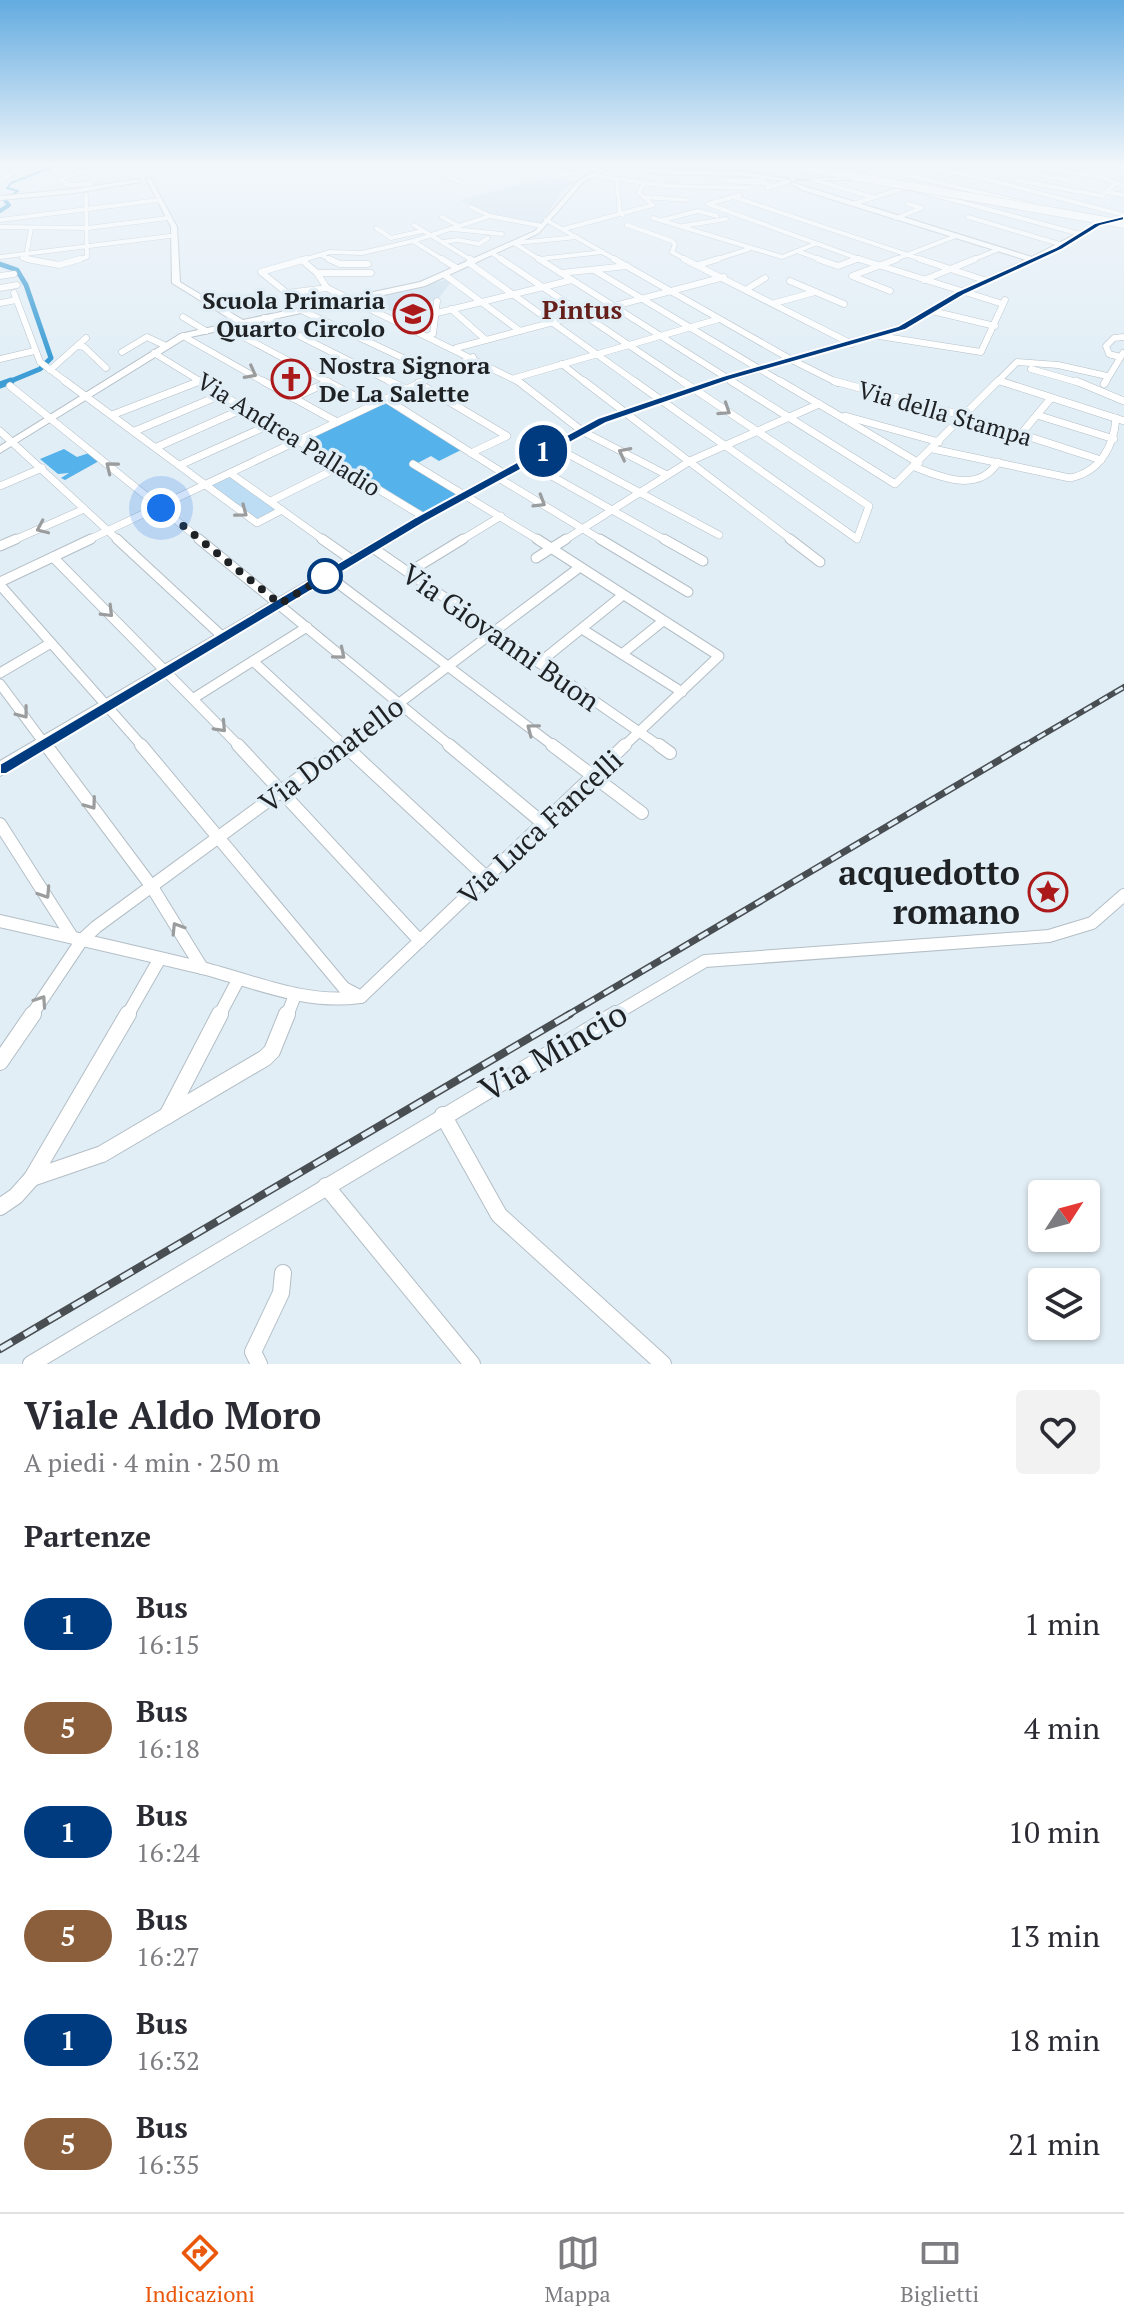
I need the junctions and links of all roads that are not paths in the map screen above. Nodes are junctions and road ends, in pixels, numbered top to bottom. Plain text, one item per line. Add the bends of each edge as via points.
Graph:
1 (31, 230) edge
2 (88, 230) edge
3 (137, 230) edge
4 (171, 230) edge
5 (378, 230) edge
6 (449, 230) edge
7 (473, 230) edge
8 (535, 230) edge
9 (565, 230) edge
10 (642, 230) edge
11 (676, 230) edge
12 (692, 230) edge
13 (775, 230) edge
14 (778, 230) edge
15 (832, 230) edge
16 (935, 230) edge
17 (1011, 230) edge
18 (1064, 230) edge
19 (1088, 230) edge
20 (422, 231) joint
21 (502, 234) dead end
22 (1080, 234) junction
23 (173, 235) junction
24 (659, 235) junction
25 (433, 236) junction
26 (956, 236) junction
27 (577, 237) junction
28 (488, 238) dead end
29 (138, 240) junction
30 (413, 241) junction
31 (443, 242) junction
32 (517, 244) junction
33 (817, 244) junction
34 (1063, 245) junction
35 (88, 247) junction
36 (751, 248) junction
37 (999, 249) junction
38 (797, 251) junction
39 (603, 252) junction
40 (362, 253) junction
41 (492, 253) junction
42 (321, 255) junction
43 (908, 255) junction
44 (26, 256) junction
45 (0, 257) edge
46 (859, 258) junction
47 (539, 259) junction
48 (302, 260) junction
49 (1033, 260) junction
50 (471, 262) junction
51 (368, 264) junction
52 (698, 265) junction
53 (880, 265) junction
54 (627, 266) junction
55 (457, 268) junction
56 (951, 269) junction
57 (594, 270) junction
58 (317, 273) junction
59 (371, 273) junction
60 (561, 273) junction
61 (14, 274) dead end
62 (445, 275) junction
63 (0, 276) edge
64 (724, 277) junction
65 (765, 278) dead end
66 (572, 280) junction
67 (924, 280) junction
68 (378, 281) dead end
69 (790, 281) dead end
70 (987, 281) junction
71 (17, 285) dead end
72 (544, 287) junction
73 (0, 288) edge
74 (327, 288) junction
75 (747, 289) junction
76 (670, 291) junction
77 (890, 291) dead end
78 (815, 292) junction
79 (961, 293) junction
80 (513, 294) junction
81 (353, 298) junction
82 (642, 298) junction
83 (437, 301) dead end
84 (482, 302) junction
85 (0, 303) edge
86 (775, 303) junction
87 (844, 304) dead end
88 (613, 306) junction
89 (451, 309) junction
90 (301, 310) junction
91 (932, 311) junction
92 (437, 313) junction
93 (583, 315) junction
94 (183, 317) dead end
95 (264, 318) junction
96 (719, 319) junction
97 (242, 323) junction
98 (552, 323) junction
99 (995, 326) junction
100 (225, 327) junction
101 (690, 328) junction
102 (206, 331) junction
103 (520, 331) junction
104 (430, 335) junction
105 (183, 336) junction
106 (660, 336) junction
107 (879, 336) junction
108 (1124, 337) edge
109 (86, 338) dead end
110 (486, 340) junction
111 (852, 344) junction
112 (629, 345) junction
113 (78, 346) junction
114 (166, 346) junction
115 (456, 348) junction
116 (125, 350) dead end
117 (34, 351) junction
118 (154, 353) junction
119 (596, 354) junction
120 (1122, 354) edge
121 (473, 357) junction
122 (0, 359) edge
123 (792, 360) junction
124 (562, 364) junction
125 (1013, 366) junction
126 (106, 368) dead end
127 (759, 368) junction
128 (49, 369) junction
129 (437, 374) junction
130 (1107, 376) junction
131 (515, 378) junction
132 (727, 378) junction
133 (201, 380) junction
134 (1000, 381) junction
135 (328, 382) junction
136 (418, 383) junction
137 (1104, 384) dead end
138 (10, 386) dead end
139 (406, 389) junction
140 (693, 389) junction
141 (223, 394) junction
142 (85, 396) junction
143 (293, 398) junction
144 (1051, 398) junction
145 (386, 399) junction
146 (659, 400) junction
147 (1124, 401) edge
148 (819, 404) junction
149 (372, 405) junction
150 (245, 408) junction
151 (624, 411) junction
152 (112, 415) junction
153 (1037, 415) junction
154 (965, 416) junction
155 (51, 417) junction
156 (787, 417) junction
157 (1120, 420) edge
158 (337, 422) junction
159 (271, 424) junction
160 (860, 424) junction
161 (756, 430) junction
162 (0, 431) edge
163 (135, 431) junction
164 (582, 431) junction
165 (1021, 434) junction
166 (1114, 439) junction
167 (299, 440) junction
168 (14, 442) junction
169 (723, 445) junction
170 (553, 446) junction
171 (936, 446) junction
172 (157, 447) junction
173 (0, 450) edge
174 (471, 453) junction
175 (1101, 460) junction
176 (525, 461) junction
177 (690, 461) junction
178 (998, 462) junction
179 (413, 464) dead end
180 (180, 465) junction
181 (917, 465) junction
182 (341, 466) junction
183 (42, 468) junction
184 (230, 473) junction
185 (500, 475) junction
186 (667, 475) junction
187 (205, 484) junction
188 (0, 486) edge
189 (639, 493) junction
190 (465, 494) junction
191 (271, 501) junction
192 (159, 506) junction
193 (84, 509) junction
194 (282, 510) junction
195 (612, 510) junction
196 (501, 516) junction
197 (424, 517) junction
198 (583, 528) junction
199 (107, 531) junction
200 (719, 535) dead end
201 (0, 546) edge
202 (373, 548) junction
203 (550, 548) junction
204 (53, 557) junction
205 (536, 558) dead end
206 (352, 560) junction
207 (703, 561) dead end
208 (820, 562) dead end
209 (580, 567) junction
210 (409, 572) junction
211 (327, 575) junction
212 (0, 583) edge
213 (688, 592) dead end
214 (623, 595) junction
215 (11, 597) junction
216 (0, 602) edge
217 (280, 604) junction
218 (663, 621) junction
219 (307, 627) junction
220 (582, 629) junction
221 (495, 632) junction
222 (224, 638) junction
223 (51, 643) junction
224 (622, 654) junction
225 (253, 661) junction
226 (539, 663) junction
227 (449, 666) junction
228 (167, 671) junction
229 (0, 673) edge
230 (0, 684) edge
231 (682, 692) junction
232 (194, 698) junction
233 (399, 704) junction
234 (108, 706) junction
235 (639, 733) junction
236 (45, 741) junction
237 (345, 744) junction
238 (670, 753) dead end
239 (0, 769) edge
240 (594, 777) junction
241 (282, 792) junction
242 (642, 813) dead end
243 (0, 824) edge
244 (544, 824) junction
245 (218, 836) junction
246 (486, 877) junction
247 (152, 887) junction
248 (1124, 895) edge
249 (59, 915) junction
250 (0, 921) edge
251 (38, 930) junction
252 (77, 938) junction
253 (420, 941) junction
254 (159, 960) junction
255 (202, 968) junction
256 (238, 980) junction
257 (295, 995) junction
258 (361, 997) junction
259 (0, 1062) edge
260 (443, 1115) junction
261 (166, 1118) junction
262 (32, 1178) junction
263 (326, 1186) junction
264 (0, 1207) edge
265 (283, 1273) dead end
266 (31, 1364) edge
267 (259, 1364) edge
268 (472, 1364) edge
269 (663, 1364) edge

1 - 44 street
2 - 35 street
3 - 29 street
4 - 23 street
5 - 20 street via 391,238
6 - 25 street
7 - 21 street
8 - 32 street
9 - 27 street, Via della Stampa
10 - 24 street
11 - 24 street
12 - 36 street
13 - 33 street
14 - 33 street
15 - 43 street
16 - 26 street
17 - 34 street
18 - 22 street
19 - 22 street
20 - 25 street
22 - 34 street
23 - 29 street
23 - 97 street via 176,283
24 - 52 street via 674,242 672,253
25 - 30 street
25 - 31 street
26 - 37 street
26 - 43 street
27 - 32 street
27 - 39 street, Via della Stampa
28 - 31 street via 479,244
29 - 35 street
30 - 40 street
30 - 55 street
31 - 50 street
32 - 41 street
32 - 47 street
33 - 38 street
33 - 46 street
34 - 49 street
35 - 44 street
35 - 44 street via 87,257 66,264
36 - 38 street via 782,257
36 - 52 street
37 - 49 street
37 - 56 street
38 - 46 street via 838,266
39 - 47 street
39 - 54 street, Via della Stampa
40 - 42 street
40 - 51 street
41 - 50 street
41 - 72 street
42 - 48 street
42 - 51 street via 340,264
43 - 53 street
43 - 56 street
44 - 45 street
46 - 53 street
47 - 60 street
48 - 58 street
48 - 74 street via 261,272 287,293
49 - 70 street
50 - 55 street
50 - 80 street
51 - 59 street
52 - 64 street
53 - 67 street
53 - 77 street via 852,276
54 - 57 street
54 - 76 street, Via della Stampa
55 - 62 street
56 - 67 street
56 - 70 street
57 - 60 street
57 - 82 street
58 - 59 street
58 - 74 street
59 - 68 street
60 - 66 street
61 - 63 street
62 - 81 street
62 - 84 street
64 - 75 street
64 - 76 street
65 - 75 street
66 - 72 street
66 - 88 street
67 - 79 street
69 - 78 street
70 - 79 street
71 - 73 street
72 - 80 street
72 - 93 street
74 - 81 street
75 - 86 street
76 - 82 street
76 - 96 street, Via della Stampa
78 - 86 street
78 - 87 street
79 - 91 street
79 - 99 street via 1004,301
80 - 84 street
80 - 98 street
81 - 90 street
81 - 104 street
82 - 88 street
82 - 101 street
83 - 92 street
84 - 89 street
84 - 103 street
85 - 117 street via 15,296
86 - 111 street
88 - 93 street
88 - 106 street
89 - 92 street
89 - 110 street
90 - 95 street
90 - 129 street
91 - 99 street
91 - 107 street
92 - 104 street
93 - 98 street
93 - 112 street
94 - 102 street
95 - 97 street
95 - 139 street
96 - 101 street
96 - 123 street, Via della Stampa
97 - 100 street
98 - 103 street
98 - 119 street
99 - 107 street via 981,352
100 - 102 street
100 - 135 street
101 - 106 street
101 - 127 street
102 - 105 street
103 - 110 street
104 - 115 street
105 - 114 street
105 -> 143 street
106 - 112 street
106 - 132 street
107 - 111 street
108 - 120 street via 1106,346 1109,354
109 - 113 street
110 - 115 street
111 - 123 street
112 - 119 street
112 - 140 street
113 - 126 street
113 - 128 street
114 - 116 street via 149,337
114 - 118 street
115 - 121 street
117 - 122 street
117 - 128 street
118 - 133 street, Via Andrea Palladio
118 - 142 street
119 - 124 street
119 - 146 street
120 - 130 street
121 - 129 street
121 - 131 street
123 - 127 street
123 - 154 street, Via della Stampa via 839,383
124 - 131 street
124 - 151 street
125 - 130 street via 1058,365
125 - 134 street
125 - 147 street via 1052,372
127 - 132 street
127 - 148 street
128 - 142 street
129 - 136 street
130 - 137 street
131 - 164 street
132 - 140 street
132 - 156 street
133 - 141 street, Via Andrea Palladio
133 - 152 street
134 - 144 street
134 - 154 street
135 - 143 street
135 - 149 street
136 - 139 street
136 - 174 street via 507,436
138 - 155 street
139 - 145 street
140 - 146 street
140 -> 161 street
141 - 150 street, Via Andrea Palladio
141 - 163 street
142 - 152 street
142 - 155 street
143 - 158 street
144 - 153 street
144 - 157 street
145 - 149 street
145 - 174 street
146 - 151 street
146 - 169 street
148 - 156 street
148 - 160 street
149 - 158 street
150 - 159 street, Via Andrea Palladio
150 - 172 street
151 - 164 street
151 - 177 street
152 - 163 street
153 - 165 street
153 - 166 street
154 - 165 street, Via della Stampa
154 - 171 street
155 - 168 street
192 -> 155 street
156 - 161 street
156 - 181 street via 895,484
157 - 166 street
158 - 167 street
159 - 167 street, Via Andrea Palladio
159 - 180 street
160 - 171 street
160 - 181 street
161 - 169 street
161 - 169 street via 869,506 857,539
162 - 168 street
163 - 172 street
164 - 170 street
186 -> 164 street
165 - 175 street, Via della Stampa
166 - 175 street
167 - 182 street, Via Andrea Palladio
167 - 184 street
168 - 173 street
168 - 183 street
169 - 177 street
170 - 176 street
170 - 189 street
171 - 178 street
171 - 181 street
172 - 180 street
174 - 185 street
175 - 178 street via 1084,476 1064,479
176 - 185 street
176 - 195 street
177 - 186 street
177 - 208 street
178 - 181 street via 977,481
179 - 190 street
180 - 187 street
182 - 191 street
182 - 197 street, Via Andrea Palladio
183 - 188 street
183 - 193 street
184 - 187 street
184 - 191 street
185 - 190 street
185 -> 198 street
186 - 189 street
187 - 192 street
187 -> 194 street via 257,523
189 - 195 street
189 - 200 street
190 - 196 street
190 - 197 street
191 - 194 street
192 - 199 street
192 - 217 street
193 - 199 street
193 -> 201 street
194 - 206 street
195 - 198 street
195 - 207 street
196 - 203 street
196 - 210 street
197 - 202 street
198 - 203 street
198 - 213 street
199 - 204 street
199 - 222 street
202 - 206 street
202 - 210 street, Via Giovanni Buon
203 - 205 street
203 - 209 street
204 - 212 street
204 -> 228 street
206 - 211 street
209 - 214 street
209 - 221 street, Via Donatello
210 - 221 street, Via Giovanni Buon
211 - 217 street
211 - 227 street
212 - 215 street
214 - 218 street
214 - 220 street
215 - 216 street
215 - 223 street
217 - 219 street
217 - 222 street
218 - 224 street
218 - 231 street, Via Luca Fancelli via 719,656
219 - 225 street
219 -> 233 street
220 - 224 street
220 - 226 street
221 - 226 street, Via Giovanni Buon
221 - 227 street, Via Donatello
222 - 228 street
223 - 229 street
223 - 234 street
224 - 231 street
225 - 232 street
225 - 237 street
226 - 235 street, Via Giovanni Buon
227 - 233 street, Via Donatello
240 -> 227 street
228 - 232 street
228 - 234 street
230 -> 236 street
231 - 235 street, Via Luca Fancelli
232 -> 241 street
233 - 237 street, Via Donatello
233 - 244 street
234 - 236 street
234 - 245 street
235 - 238 street, Via Giovanni Buon
235 - 240 street, Via Luca Fancelli
236 - 239 street
236 -> 247 street
237 - 241 street, Via Donatello
237 - 246 street
240 - 242 street
240 - 244 street, Via Luca Fancelli
241 - 245 street, Via Donatello
241 - 253 street
243 -> 249 street
244 - 246 street, Via Luca Fancelli
245 - 247 street, Via Donatello
245 - 258 street via 344,988
246 - 253 street, Via Luca Fancelli
247 - 252 street, Via Donatello
255 -> 247 street
248 - 260 street, Via Mincio via 1092,923 1049,936 705,961
249 - 251 street
249 - 252 street
250 - 251 street
251 - 252 street
252 - 254 street
259 -> 252 street, Via Donatello
253 - 258 street, Via Luca Fancelli
254 - 255 street
254 - 262 street
255 - 256 street
256 - 257 street
256 - 261 street
257 - 258 street
257 - 261 street via 265,1058
260 - 263 street, Via Mincio
260 - 269 street via 499,1215
261 - 262 street via 102,1154
262 - 264 street
263 - 266 street, Via Mincio
263 - 268 street
265 - 267 street via 281,1293 253,1352

